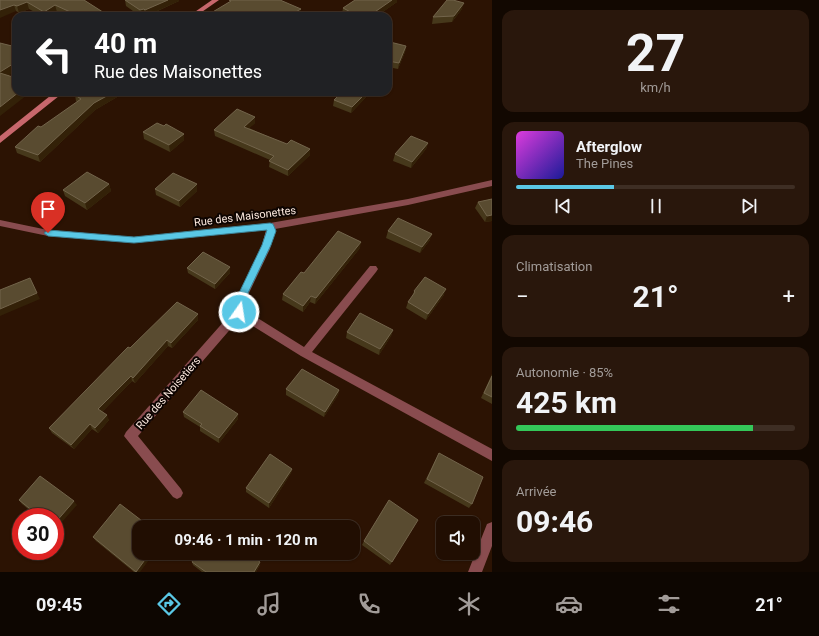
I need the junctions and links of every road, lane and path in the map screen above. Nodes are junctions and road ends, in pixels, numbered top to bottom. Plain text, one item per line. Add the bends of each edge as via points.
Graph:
1 (212, 1) edge
2 (197, 12) edge
3 (55, 96) edge
4 (0, 140) edge
5 (492, 183) edge
6 (0, 223) edge
7 (270, 226) junction
8 (373, 269) dead end
9 (239, 312) junction
10 (305, 353) junction
11 (492, 455) edge
12 (177, 493) dead end
13 (492, 529) edge
14 (475, 572) edge

1 - 2 street
3 - 4 street
5 - 7 street, Rue des Maisonettes via 408,202
6 - 7 street, Rue des Maisonettes via 48,233 134,240
7 - 9 street, Rue des Noisetiers via 272,231 267,245 244,293
8 - 10 street
9 - 10 street
9 - 12 street, Rue des Noisetiers via 130,436
10 - 11 street
13 - 14 street

